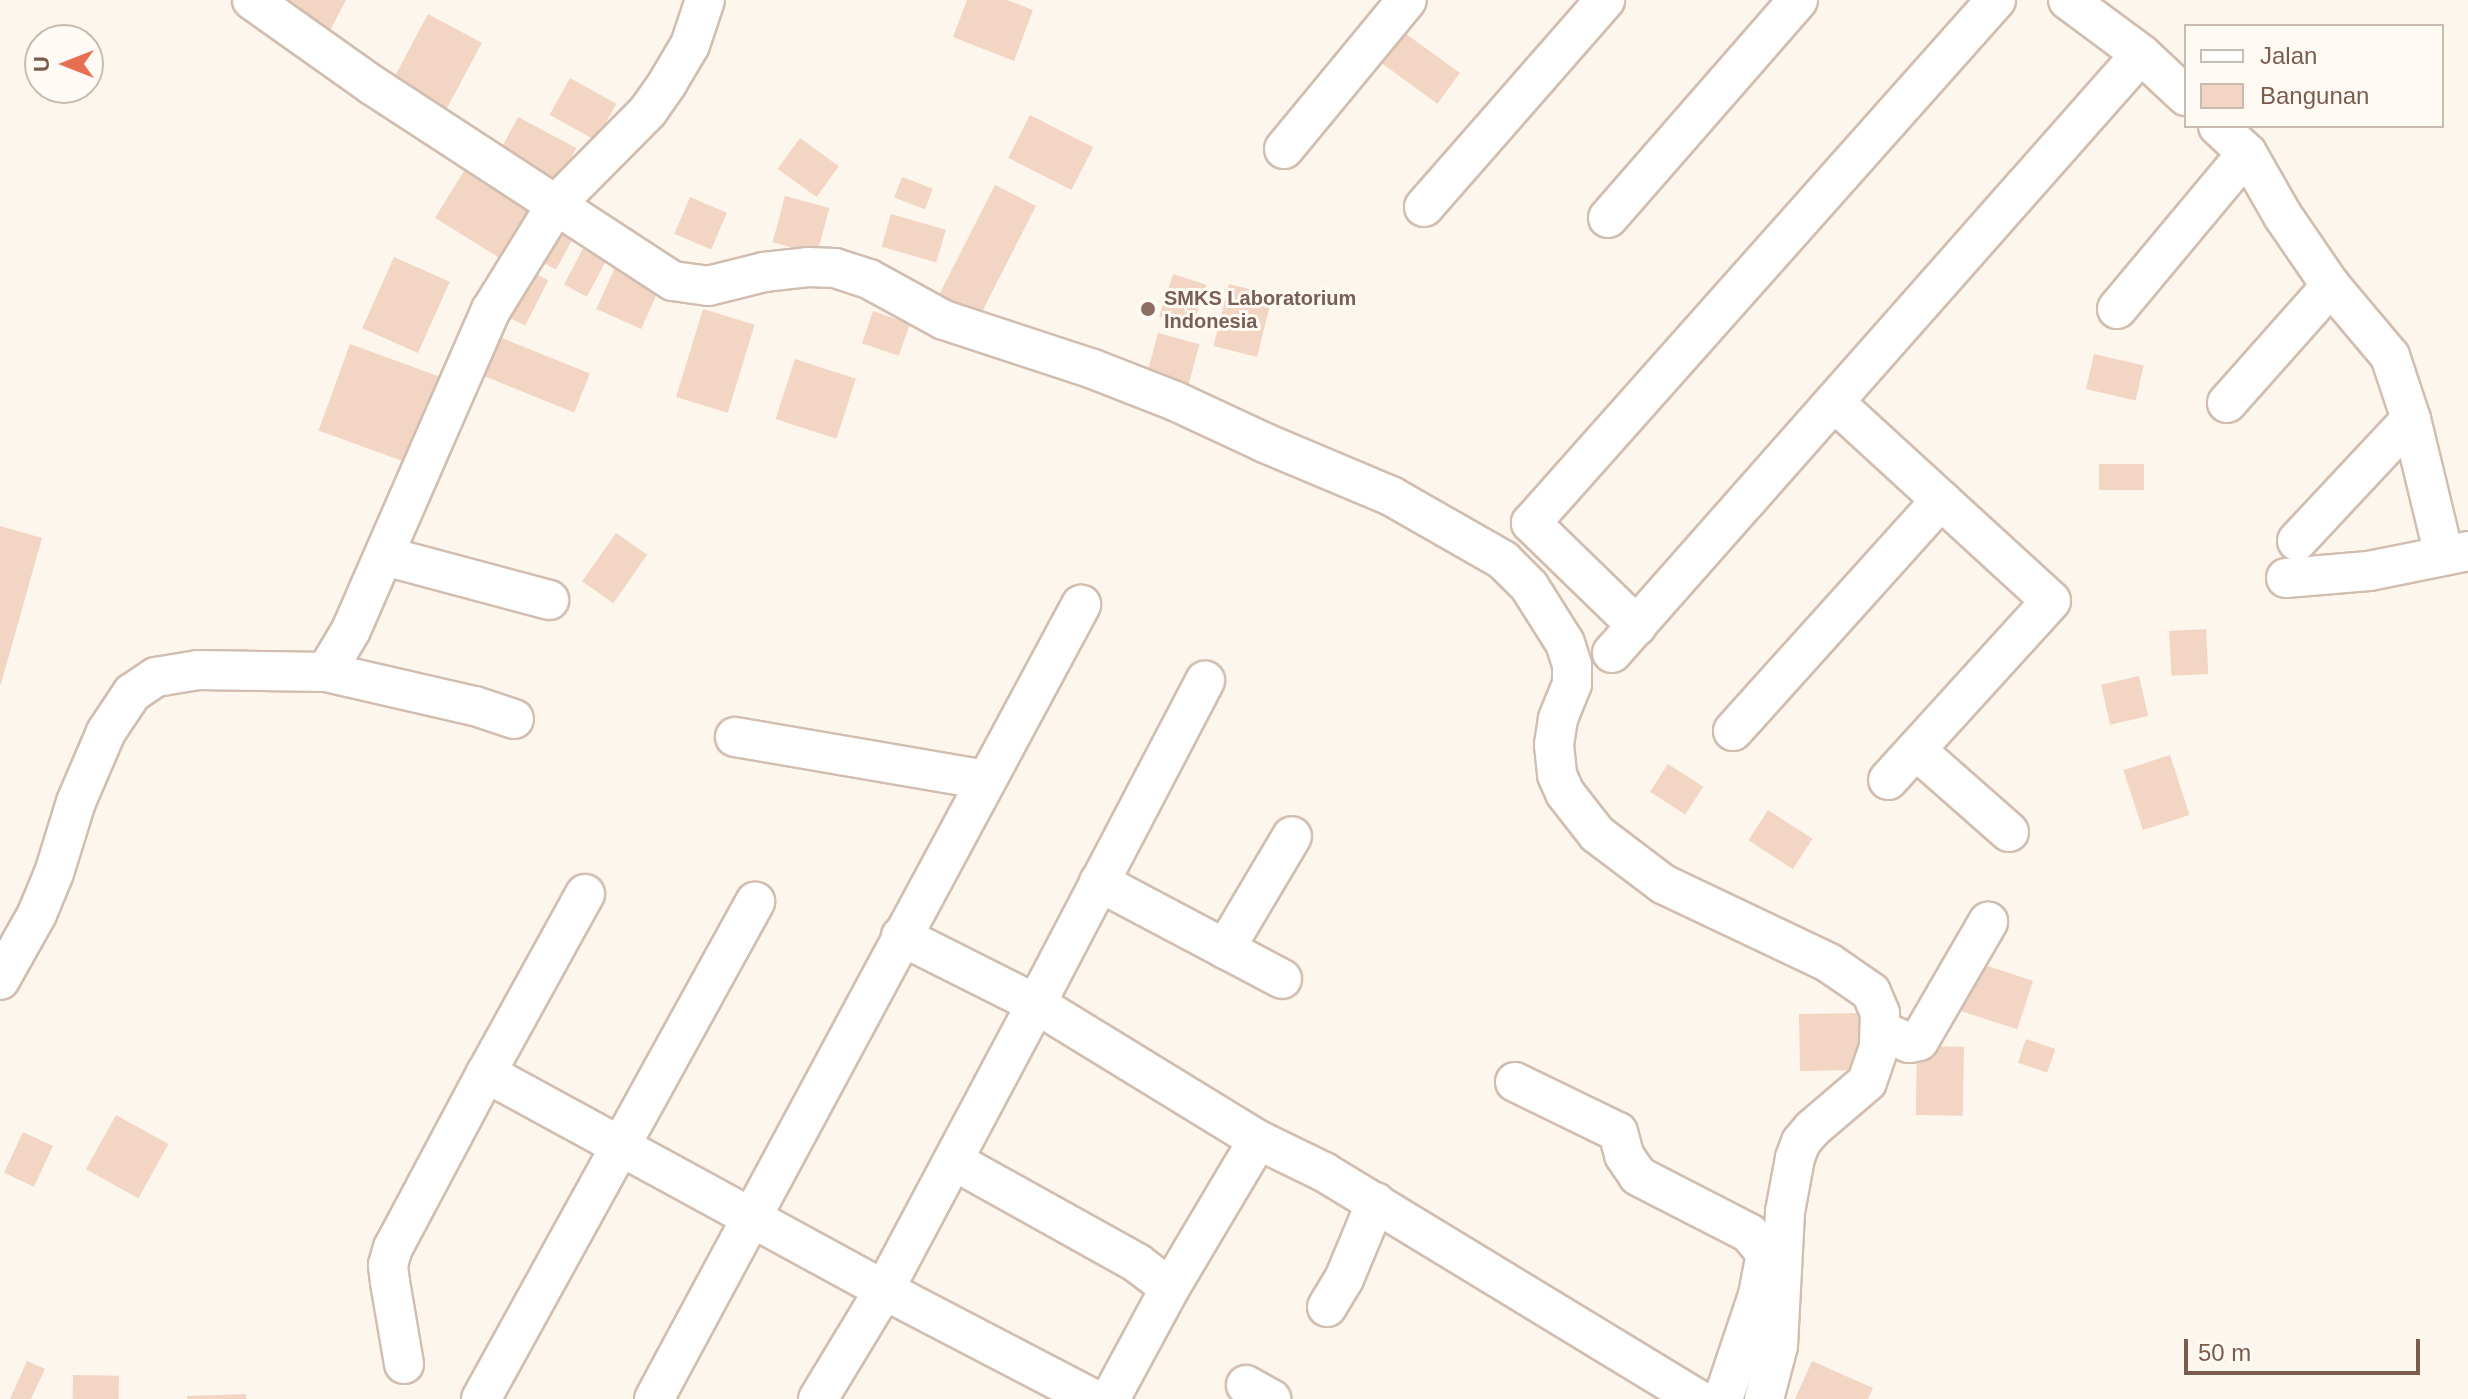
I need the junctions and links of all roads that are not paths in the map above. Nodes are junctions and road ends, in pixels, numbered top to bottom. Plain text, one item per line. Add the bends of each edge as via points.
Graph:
1 (252, 0) edge
2 (705, 0) edge
3 (1407, 0) edge
4 (1605, 0) edge
5 (1798, 0) edge
6 (1996, 0) edge
7 (2068, 0) edge
8 (2141, 54) junction
9 (2184, 94) edge
10 (2220, 128) edge
11 (1284, 149) dead end
12 (2247, 153) junction
13 (557, 203) junction
14 (1424, 207) dead end
15 (1608, 218) dead end
16 (2331, 286) junction
17 (2117, 309) dead end
18 (1834, 402) junction
19 (2227, 403) dead end
20 (2411, 419) junction
21 (1941, 500) junction
22 (2297, 541) dead end
23 (2456, 553) edge
24 (385, 556) junction
25 (2286, 578) dead end
26 (549, 600) dead end
27 (1081, 605) dead end
28 (326, 672) junction
29 (1205, 681) dead end
30 (514, 719) dead end
31 (1733, 731) dead end
32 (735, 737) dead end
33 (1916, 750) junction
34 (986, 780) junction
35 (1888, 780) dead end
36 (2009, 832) dead end
37 (1292, 836) dead end
38 (1099, 882) junction
39 (585, 894) dead end
40 (755, 902) dead end
41 (1988, 922) dead end
42 (901, 936) junction
43 (1225, 949) junction
44 (1282, 979) dead end
45 (0, 980) edge
46 (1036, 1004) junction
47 (1881, 1030) junction
48 (486, 1073) junction
49 (1515, 1082) dead end
50 (1258, 1140) junction
51 (618, 1147) junction
52 (954, 1161) junction
53 (1376, 1202) junction
54 (752, 1217) junction
55 (1170, 1288) junction
56 (884, 1290) junction
57 (1327, 1307) dead end
58 (404, 1364) dead end
59 (481, 1399) edge
60 (654, 1399) edge
61 (818, 1399) edge
62 (1093, 1399) edge
63 (1110, 1399) edge
64 (1698, 1399) edge
65 (1723, 1399) edge
66 (1764, 1399) edge

1 - 13 street via 360,77
2 - 13 street via 690,45 648,111
3 - 11 street
4 - 14 street
5 - 15 street
6 - 18 street via 1531,523 1624,639
7 - 8 street
8 - 9 street
8 - 18 street
10 - 12 street
12 - 16 street
12 - 17 street
13 - 24 street via 491,310
13 - 47 street via 683,284 708,286 808,267 835,268 869,279 944,320 1175,401 1391,496 1462,534 1503,560 1529,586 1565,643 1572,684 1558,719 1557,775 1597,834 1663,884 1829,963 1871,992
16 - 19 street
16 - 20 street via 2390,356
18 - 21 street
20 - 22 street
20 - 23 street
21 - 31 street
21 - 33 street via 2051,601
23 - 25 street via 2369,571
24 - 26 street
24 - 28 street
27 - 34 street
28 - 30 street
28 - 45 street via 198,670 156,677 132,693 106,732 37,914
29 - 38 street
32 - 34 street
33 - 35 street
33 - 36 street
34 - 42 street
37 - 43 street
38 - 43 street
38 - 46 street
39 - 48 street
40 - 51 street
41 - 47 street via 1919,1041 1909,1043
42 - 46 street
42 - 54 street
43 - 44 street
46 - 50 street
46 - 52 street
47 - 66 street via 1867,1082 1812,1129 1795,1158 1785,1212 1778,1346
48 - 51 street
48 - 58 street via 388,1265
49 - 65 street via 1618,1132 1624,1155 1638,1176 1749,1233 1766,1253 1758,1295
50 - 53 street
50 - 55 street
51 - 54 street
51 - 59 street
52 - 55 street via 1137,1263
52 - 56 street
53 - 57 street
53 - 64 street
54 - 56 street
54 - 60 street
55 - 63 street
56 - 61 street
56 - 62 street

